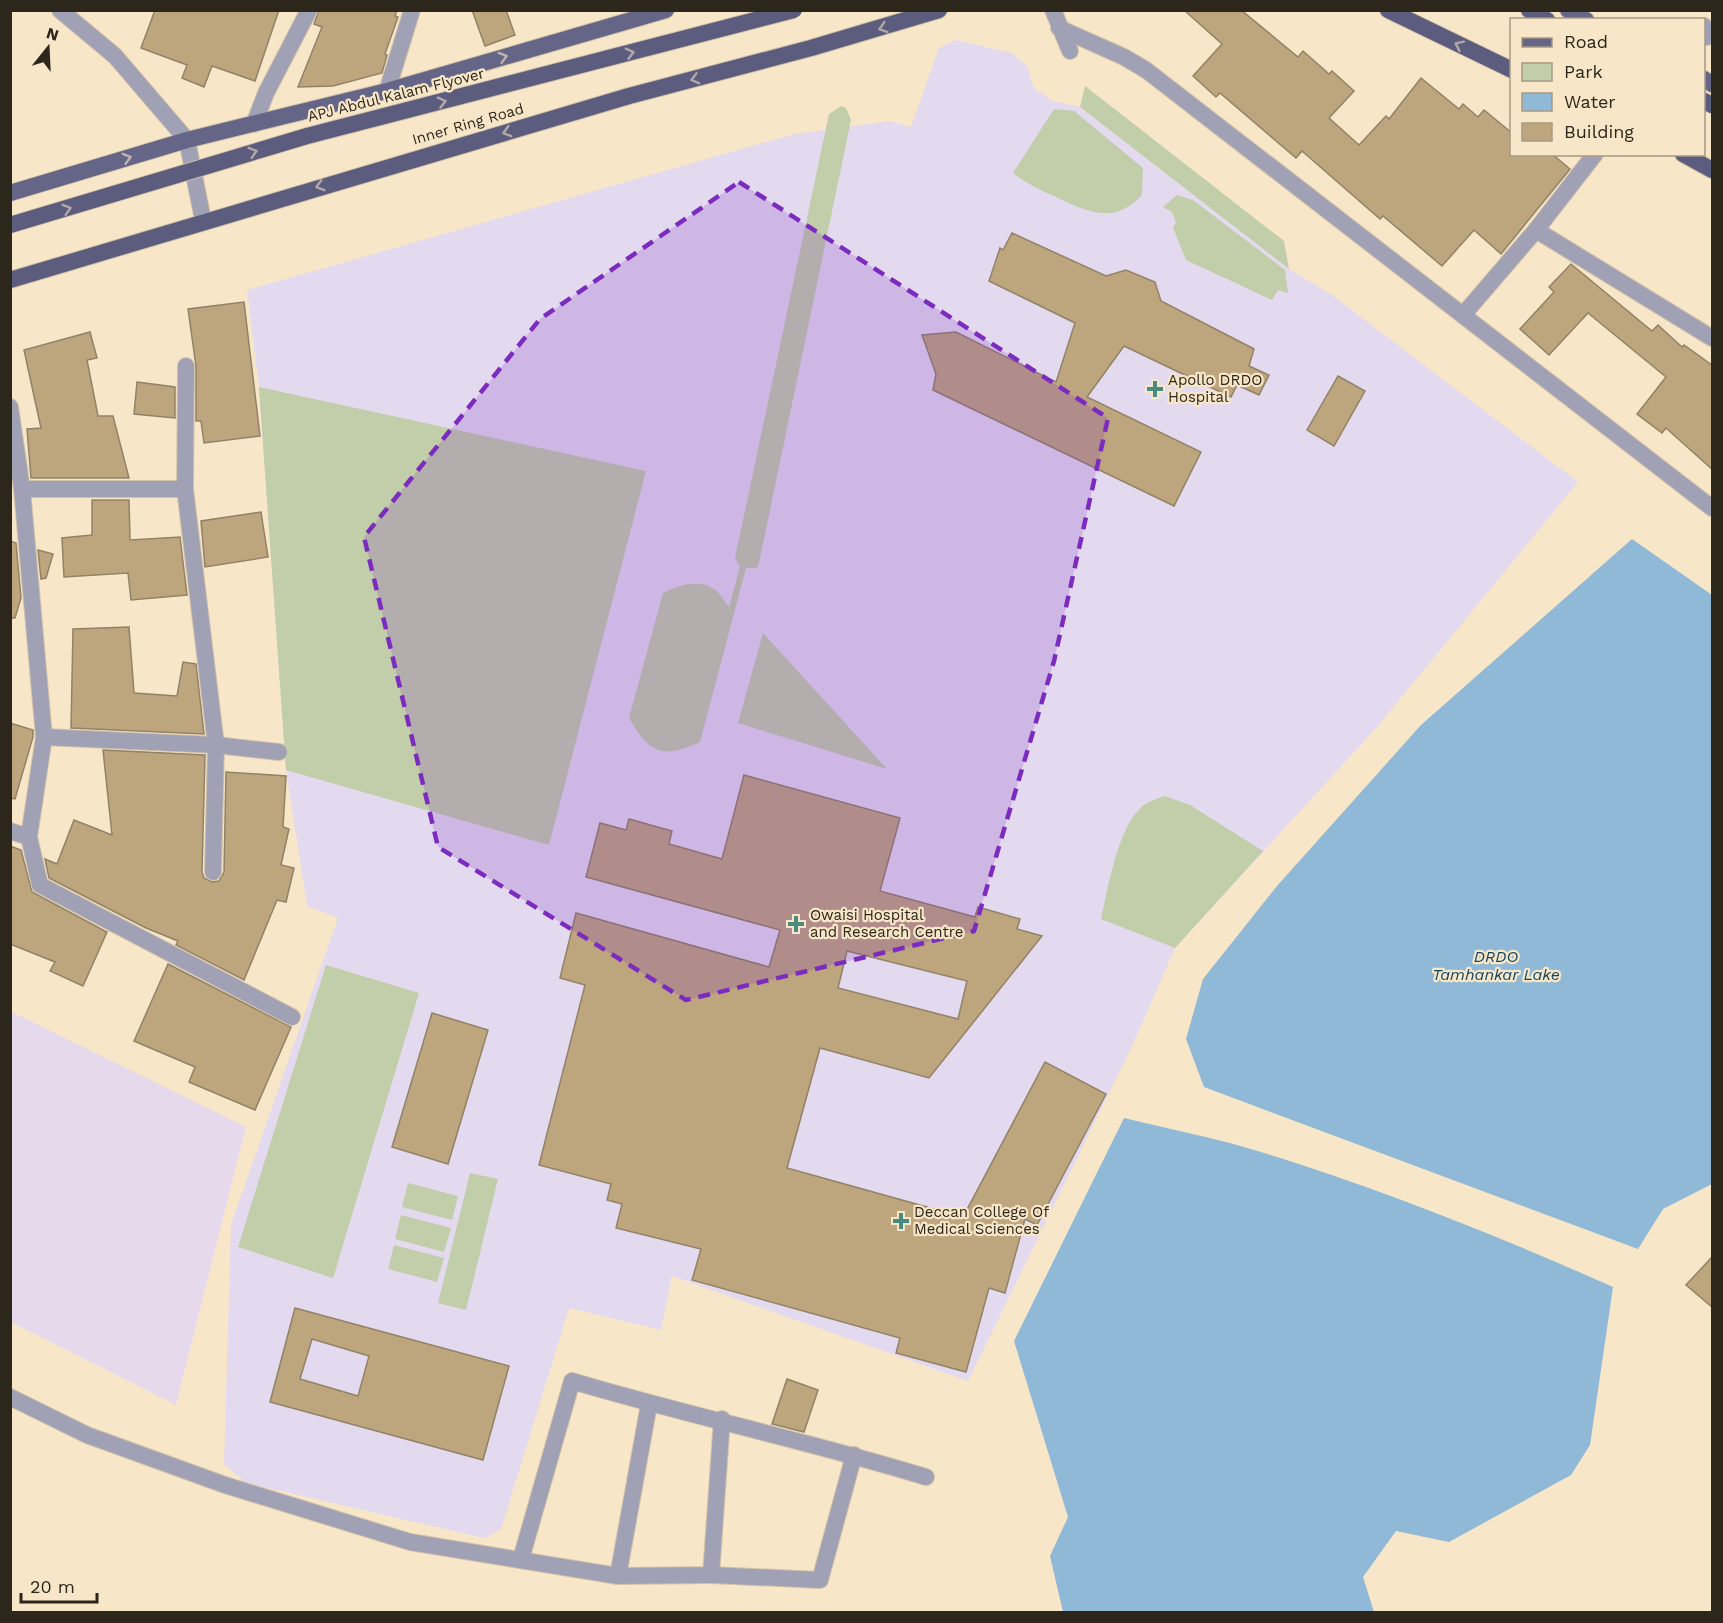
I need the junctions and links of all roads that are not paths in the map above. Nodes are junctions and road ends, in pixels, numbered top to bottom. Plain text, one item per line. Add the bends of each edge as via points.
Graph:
1 (60, 10) edge
2 (309, 10) edge
3 (412, 10) edge
4 (666, 10) edge
5 (794, 10) edge
6 (939, 10) edge
7 (1053, 10) edge
8 (1388, 10) edge
9 (1529, 10) edge
10 (1568, 10) edge
11 (1543, 18) edge
12 (1582, 18) edge
13 (1059, 28) junction
14 (1070, 51) dead end
15 (1510, 69) edge
16 (387, 91) junction
17 (254, 124) junction
18 (188, 141) junction
19 (1593, 156) edge
20 (1687, 156) edge
21 (1713, 170) edge
22 (10, 193) edge
23 (203, 220) junction
24 (10, 225) edge
25 (1536, 230) junction
26 (10, 280) edge
27 (1463, 315) junction
28 (1713, 338) edge
29 (186, 366) dead end
30 (10, 407) edge
31 (22, 489) junction
32 (185, 489) junction
33 (1713, 508) edge
34 (44, 736) junction
35 (216, 745) junction
36 (279, 752) dead end
37 (10, 831) edge
38 (29, 837) junction
39 (213, 872) dead end
40 (292, 1017) dead end
41 (10, 1397) edge
42 (649, 1404) junction
43 (722, 1419) junction
44 (854, 1455) junction
45 (926, 1477) dead end
46 (521, 1559) junction
47 (711, 1575) junction
48 (618, 1576) junction

1 - 18 street via 115,56
2 - 17 street
3 - 16 street
16 -> 4 main road
24 -> 5 highway, APJ Abdul Kalam Flyover, bridge via 307,136
6 -> 23 highway, Inner Ring Road
7 - 13 street
15 -> 8 highway
9 - 11 highway
10 - 12 main road
13 - 14 street
13 - 27 street via 1146,70
16 - 17 main road
17 - 18 main road
22 -> 18 main road
18 - 23 street
19 - 25 street
20 - 21 highway
23 - 26 highway, Inner Ring Road
25 - 27 street
25 - 28 street
27 - 33 street
29 - 32 street
30 - 31 street
31 - 32 street
31 - 34 street
32 - 35 street
34 - 35 street
34 - 38 street
35 - 36 street
35 - 39 street
37 - 38 street
38 - 40 street via 40,885
41 - 46 street via 87,1435 225,1485 410,1542
42 - 43 street
42 - 46 street via 572,1381
42 - 48 street
43 - 44 street
43 - 47 street
44 - 45 street
44 - 47 street via 820,1580
46 - 48 street
47 - 48 street

